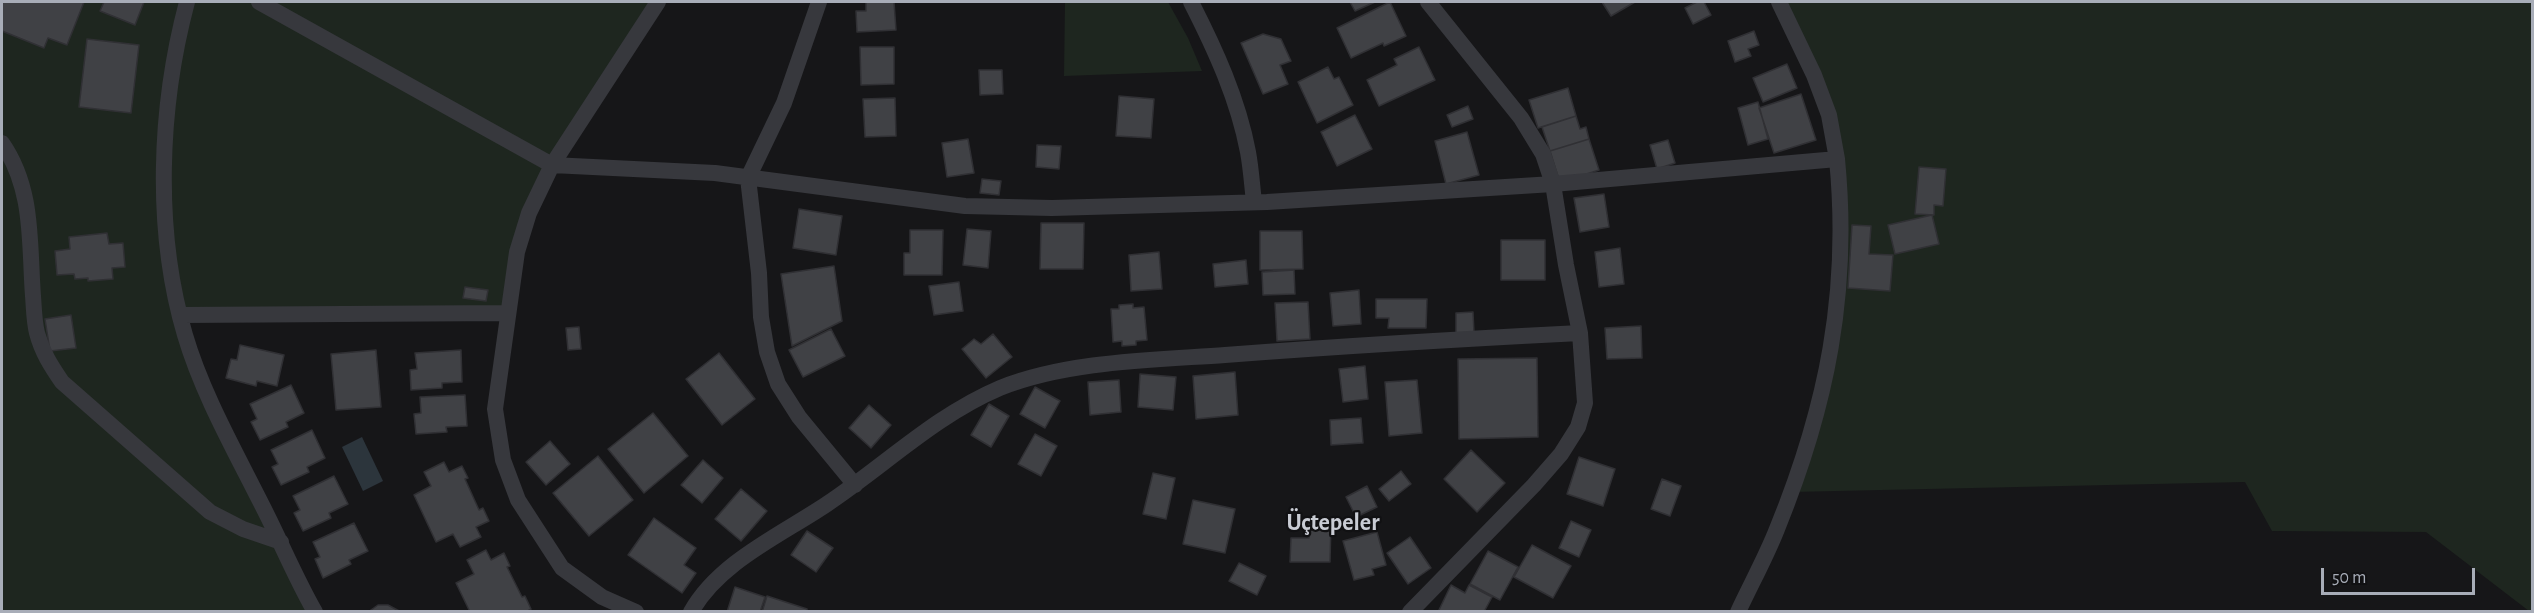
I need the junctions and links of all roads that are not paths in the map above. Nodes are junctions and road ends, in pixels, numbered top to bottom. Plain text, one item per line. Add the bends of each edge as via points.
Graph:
1 (187, 2) edge
2 (260, 2) edge
3 (658, 2) edge
4 (819, 2) edge
5 (1191, 2) edge
6 (1428, 2) edge
7 (1779, 2) edge
8 (2, 143) edge
9 (1838, 159) junction
10 (552, 165) junction
11 (748, 178) junction
12 (1553, 184) junction
13 (1254, 202) junction
14 (508, 313) junction
15 (181, 315) junction
16 (1580, 333) junction
17 (855, 485) junction
18 (281, 542) junction
19 (315, 612) edge
20 (636, 612) edge
21 (692, 612) edge
22 (1410, 612) edge
23 (1738, 612) edge

1 - 15 street via 171,81 163,190 166,248
2 - 10 street
3 - 10 street
4 - 11 street via 784,103
5 - 13 street via 1214,46 1233,98 1248,151
6 - 12 street via 1521,118 1543,154
7 - 9 street via 1818,85
8 - 18 street via 25,191 36,331 56,374 210,512
9 - 12 street
9 - 23 street via 1842,207 1838,313 1826,377 1811,435 1777,531
10 - 11 street
10 - 14 street via 529,213 517,252
11 - 13 street via 965,206 1052,208
11 - 17 street via 761,317 778,384 799,417
12 - 13 street
12 - 16 street
14 - 15 street
14 - 20 street via 495,409 503,460 518,500 562,568 602,597
15 - 18 street via 185,336 218,417
16 - 17 street via 1107,363 1047,375 1002,388 966,405
16 - 22 street via 1585,403 1578,427 1534,485
17 - 21 street via 724,570 700,596
18 - 19 street

